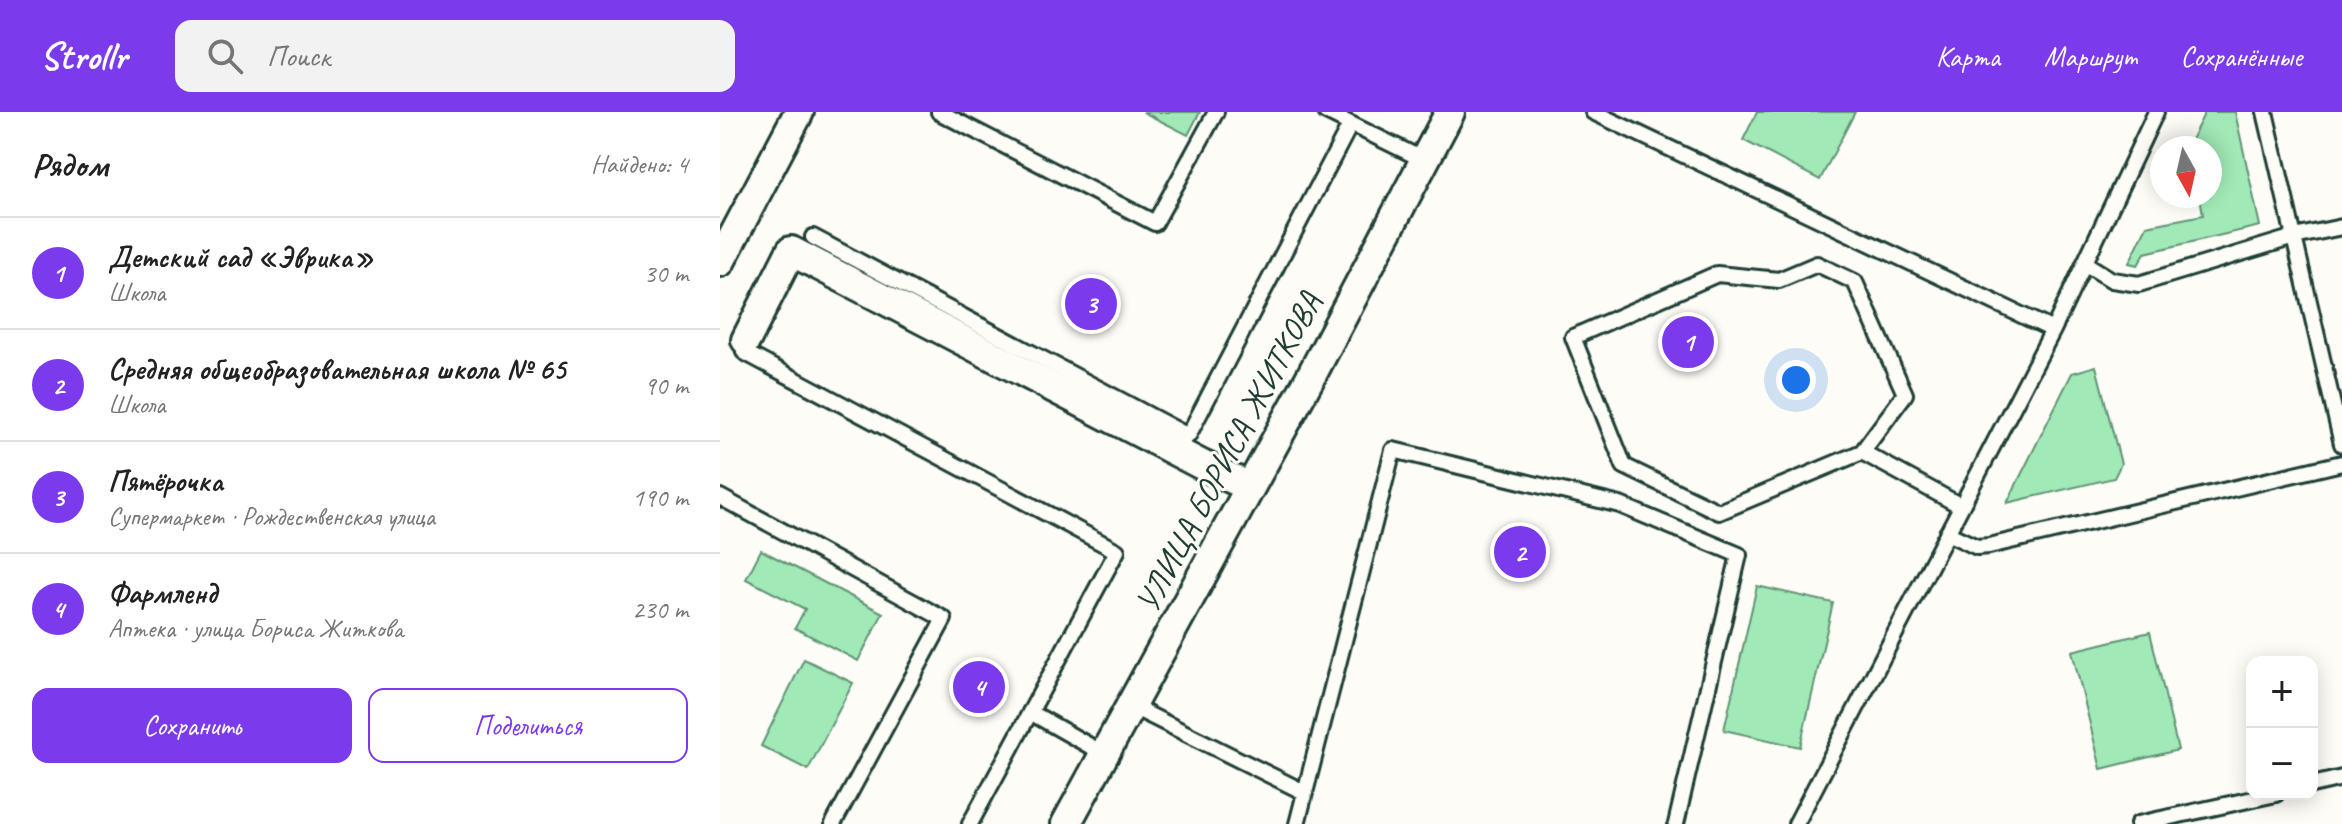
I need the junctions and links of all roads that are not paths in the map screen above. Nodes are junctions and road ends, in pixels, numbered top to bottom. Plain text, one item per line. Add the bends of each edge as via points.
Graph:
1 (799, 112) edge
2 (939, 112) edge
3 (1216, 112) edge
4 (1326, 112) edge
5 (1450, 112) edge
6 (1593, 112) edge
7 (2156, 112) edge
8 (2265, 112) edge
9 (1350, 125) junction
10 (1424, 160) junction
11 (2342, 227) edge
12 (813, 237) dead end
13 (2294, 237) junction
14 (720, 262) edge
15 (2086, 264) junction
16 (2053, 330) junction
17 (745, 346) joint
18 (2342, 444) edge
19 (1862, 452) junction
20 (2342, 463) edge
21 (1250, 487) junction
22 (720, 497) edge
23 (1961, 506) junction
24 (1947, 533) junction
25 (1131, 706) junction
26 (1030, 712) junction
27 (1104, 754) junction
28 (2342, 778) edge
29 (2318, 784) edge
30 (1304, 792) junction
31 (2248, 800) edge
32 (833, 824) edge
33 (970, 824) edge
34 (1066, 824) edge
35 (1297, 824) edge
36 (1676, 824) edge
37 (1796, 824) edge
38 (2138, 824) edge

1 - 14 street
2 - 3 lane via 1155,223
4 - 9 lane
5 - 10 street, УЛИЦА БОРИСА ЖИТКОВА
6 - 16 lane
7 - 15 lane
8 - 13 lane
9 - 10 lane
9 - 12 lane via 1188,436
10 - 21 street, УЛИЦА БОРИСА ЖИТКОВА
11 - 13 lane
13 - 15 lane via 2139,284 2112,280
13 - 18 lane
15 - 16 lane
16 - 23 lane
17 - 21 street via 791,251
17 - 26 lane via 1117,551
19 - 19 lane via 1719,512 1624,466 1573,337 1717,274 1779,280 1817,264 1855,282 1905,394
19 - 23 lane
20 - 24 lane via 1989,546 1977,547
21 - 25 street, УЛИЦА БОРИСА ЖИТКОВА
22 - 32 lane via 944,619
23 - 24 lane
24 - 37 lane
25 - 27 street, УЛИЦА БОРИСА ЖИТКОВА
25 - 30 lane
26 - 27 lane
26 - 33 lane
27 - 34 street, УЛИЦА БОРИСА ЖИТКОВА
28 - 29 lane
30 - 35 lane
30 - 36 lane via 1393,450 1620,505 1739,555
31 - 38 lane

